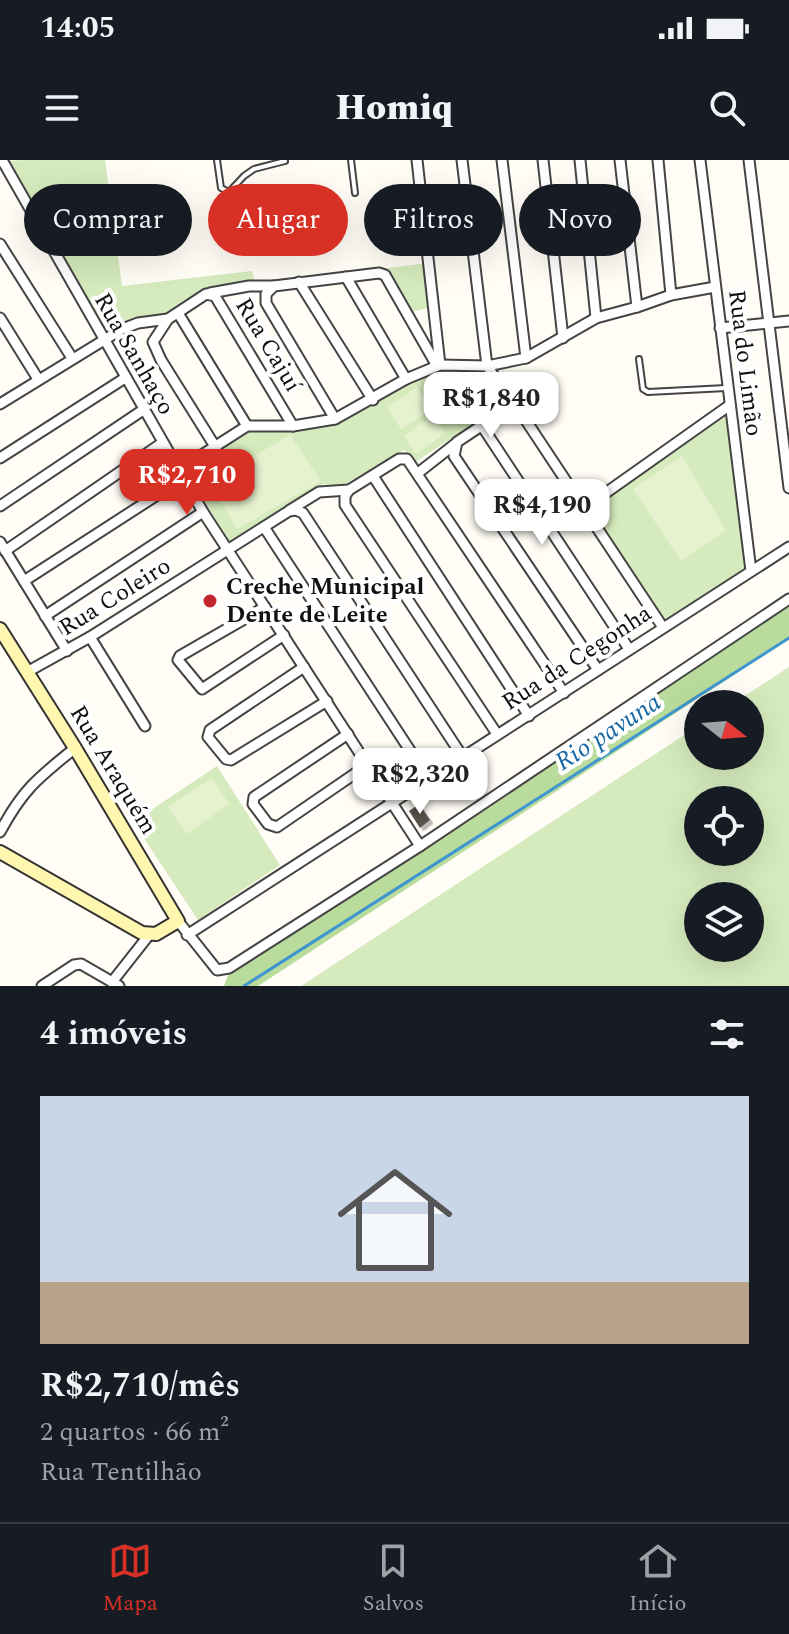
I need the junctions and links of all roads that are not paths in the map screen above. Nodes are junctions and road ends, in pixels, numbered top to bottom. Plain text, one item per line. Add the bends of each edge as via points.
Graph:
1 (2, 160) edge
2 (217, 160) edge
3 (351, 160) edge
4 (417, 160) edge
5 (462, 160) edge
6 (502, 160) edge
7 (543, 160) edge
8 (580, 160) edge
9 (620, 160) edge
10 (658, 160) edge
11 (700, 160) edge
12 (749, 160) edge
13 (285, 161) edge
14 (355, 193) dead end
15 (0, 244) edge
16 (346, 277) junction
17 (299, 282) junction
18 (274, 286) junction
19 (715, 287) junction
20 (206, 294) junction
21 (671, 295) junction
22 (637, 307) junction
23 (178, 313) junction
24 (0, 318) edge
25 (596, 318) junction
26 (168, 319) junction
27 (789, 321) edge
28 (769, 323) junction
29 (720, 328) junction
30 (563, 338) junction
31 (102, 339) junction
32 (72, 358) junction
33 (526, 358) junction
34 (639, 359) dead end
35 (439, 366) junction
36 (487, 366) junction
37 (125, 378) junction
38 (38, 379) junction
39 (406, 379) junction
40 (728, 388) junction
41 (373, 400) junction
42 (1, 401) edge
43 (730, 405) junction
44 (143, 410) junction
45 (521, 413) junction
46 (335, 419) junction
47 (247, 426) junction
48 (293, 426) junction
49 (482, 426) junction
50 (457, 442) junction
51 (162, 443) junction
52 (216, 448) junction
53 (0, 458) edge
54 (182, 473) junction
55 (418, 473) junction
56 (373, 476) junction
57 (789, 488) edge
58 (349, 490) junction
59 (0, 506) edge
60 (583, 509) junction
61 (289, 511) junction
62 (203, 512) junction
63 (264, 527) junction
64 (3, 547) edge
65 (789, 547) edge
66 (229, 549) junction
67 (751, 571) junction
68 (24, 581) junction
69 (789, 599) edge
70 (265, 607) junction
71 (45, 616) junction
72 (662, 626) junction
73 (0, 629) edge
74 (284, 635) junction
75 (90, 637) junction
76 (629, 649) junction
77 (67, 651) junction
78 (304, 667) junction
79 (598, 670) junction
80 (27, 672) junction
81 (564, 693) junction
82 (327, 701) junction
83 (529, 716) junction
84 (145, 726) dead end
85 (348, 734) junction
86 (497, 734) junction
87 (75, 748) junction
88 (462, 756) junction
89 (369, 764) junction
90 (428, 778) junction
91 (393, 802) junction
92 (0, 832) edge
93 (420, 846) junction
94 (0, 852) edge
95 (178, 921) junction
96 (149, 935) junction
97 (187, 935) junction
98 (115, 984) edge
99 (42, 986) edge

1 - 31 street, Rua Sanhaço
2 - 13 lane via 221,188 229,192 254,169
3 - 14 lane
4 - 35 street
5 - 36 street
6 - 33 street
7 - 30 street
8 - 25 street
9 - 22 street
10 - 21 street
11 - 19 street, Rua do Limão
12 - 28 street
15 - 32 street
16 - 17 street
16 - 35 street via 385,275
16 - 39 street
17 - 18 street
17 - 41 street
18 - 20 street
18 - 46 street via 266,303
19 - 21 street
19 - 29 street, Rua do Limão
20 - 23 street, Rua Cajuí
20 - 48 street, Rua Cajuí via 215,296
21 - 22 street
22 - 25 street
23 - 26 street, Rua Cajuí
23 - 47 street
24 - 38 street
25 - 30 street
26 - 31 street, Rua Cajuí via 138,323
26 - 52 street via 154,345
27 - 28 street
28 - 29 street
28 - 57 street
29 - 40 street, Rua do Limão
30 - 33 street
31 - 32 street, Rua Cajuí
31 - 37 street, Rua Sanhaço
32 - 38 street, Rua Cajuí
33 - 36 street
34 - 40 lane via 643,389 648,392
35 - 36 street
35 - 39 street
36 - 45 street
37 - 44 street, Rua Sanhaço
37 - 53 street
38 - 42 street, Rua Cajuí
39 - 41 street
40 - 43 street, Rua do Limão
41 - 46 street
43 - 60 street
43 - 67 street, Rua do Limão
44 - 51 street, Rua Sanhaço
44 - 59 street
45 - 49 street via 505,410
45 - 60 street
46 - 48 street
47 - 48 street
47 - 52 street
49 - 50 street
49 - 76 street
50 - 55 street
50 - 79 street via 454,456
51 - 54 street, Rua Sanhaço
51 - 64 street
52 - 54 street
54 - 62 street, Rua Sanhaço
54 - 68 street
55 - 56 street, Rua Coleiro via 405,458
55 - 81 street
56 - 58 street, Rua Coleiro
56 - 83 street
58 - 61 street, Rua Coleiro via 319,492
58 - 86 street via 345,505
60 - 72 street
61 - 63 street, Rua Coleiro
61 - 88 street via 303,513
62 - 66 street, Rua Sanhaço
62 - 71 street
63 - 66 street, Rua Coleiro
63 - 90 street
64 - 68 street
65 - 67 street, Rua da Cegonha
66 - 70 street, Rua Sanhaço
66 - 75 street, Rua Coleiro
67 - 72 street, Rua da Cegonha
68 - 71 street
69 - 93 street
70 - 74 street, Rua Sanhaço
70 - 74 street via 178,660 202,689
71 - 77 street
72 - 76 street, Rua da Cegonha
73 - 80 street, Rua Araquém
74 - 78 street, Rua Sanhaço
75 - 77 street, Rua Coleiro
75 - 84 street
76 - 79 street, Rua da Cegonha
77 - 80 street, Rua Coleiro
78 - 82 street, Rua Sanhaço
78 - 82 street via 210,730 208,737 231,760
79 - 81 street, Rua da Cegonha
80 - 87 street, Rua Araquém
81 - 83 street, Rua da Cegonha
82 - 85 street, Rua Sanhaço
83 - 86 street, Rua da Cegonha
85 - 89 street, Rua Sanhaço
85 - 89 street via 254,797 253,804 268,824 277,827
86 - 88 street, Rua da Cegonha
87 - 92 street via 32,783
87 - 95 street, Rua Araquém
88 - 90 street, Rua da Cegonha
89 - 91 street, Rua Sanhaço
90 - 91 street, Rua da Cegonha
91 - 93 street, Rua Sanhaço
91 - 97 street, Rua da Cegonha
93 - 97 street, Rua Araquém via 229,968 217,970
94 - 96 street
95 - 96 street
95 - 97 street, Rua Araquém
96 - 98 street
98 - 99 street via 81,964

